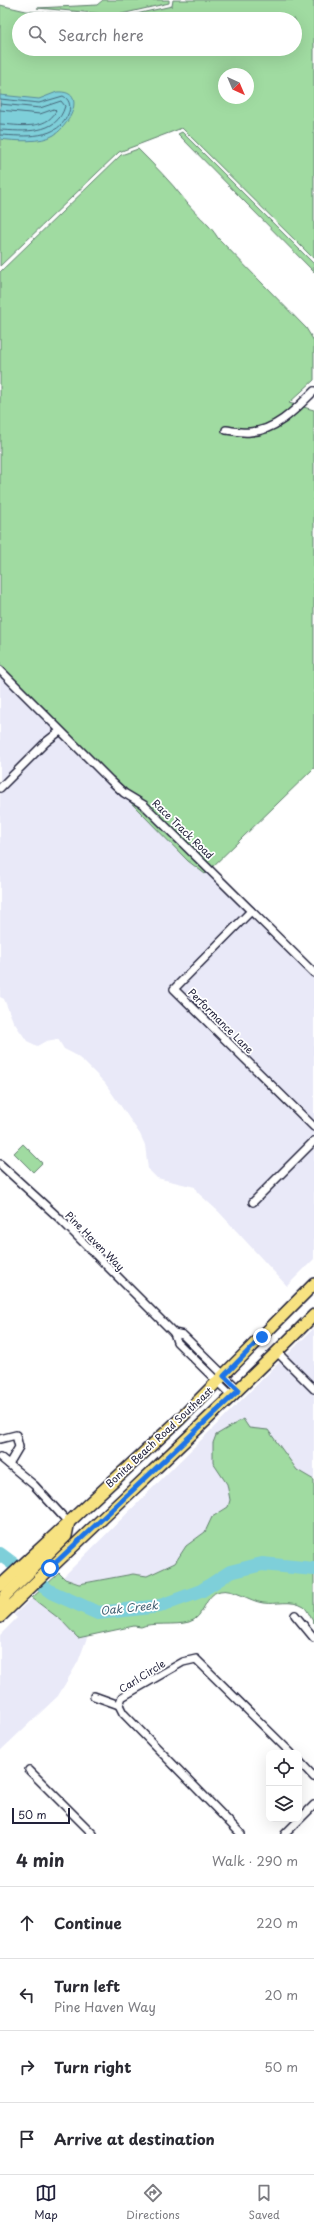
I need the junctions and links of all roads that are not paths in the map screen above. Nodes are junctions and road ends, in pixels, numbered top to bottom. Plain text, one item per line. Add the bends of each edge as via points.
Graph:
1 (314, 391) edge
2 (226, 430) dead end
3 (0, 670) edge
4 (60, 731) junction
5 (0, 788) edge
6 (251, 911) junction
7 (314, 973) edge
8 (314, 1127) edge
9 (314, 1141) edge
10 (0, 1164) edge
11 (253, 1202) dead end
12 (314, 1284) edge
13 (314, 1315) edge
14 (277, 1352) junction
15 (221, 1379) junction
16 (314, 1389) edge
17 (236, 1393) junction
18 (0, 1439) edge
19 (0, 1457) edge
20 (9, 1464) junction
21 (69, 1522) junction
22 (43, 1560) junction
23 (14, 1580) junction
24 (0, 1586) edge
25 (0, 1611) edge
26 (295, 1615) dead end
27 (0, 1617) edge
28 (314, 1638) edge
29 (94, 1696) dead end
30 (119, 1705) junction
31 (288, 1750) edge
32 (302, 1764) edge
33 (29, 1770) dead end
34 (314, 1776) edge
35 (314, 1805) edge
36 (93, 1834) edge
37 (241, 1834) edge
38 (285, 1834) edge

1 - 2 street via 284,418 270,426 251,432
3 - 4 street, Race Track Road
4 - 5 street
4 - 6 street, Race Track Road via 124,793 144,805
6 - 7 street, Race Track Road
6 - 8 street, Performance Lane via 174,989
9 - 11 street
10 - 15 street, Pine Haven Way via 174,1333 183,1335
12 - 15 main road, Bonita Beach Road Southeast
13 - 14 main road, Bonita Beach Road Southeast
14 - 16 street
14 - 17 main road, Bonita Beach Road Southeast
15 - 17 street, Pine Haven Way
15 - 21 main road, Bonita Beach Road Southeast
17 - 22 main road, Bonita Beach Road Southeast
18 - 20 street via 16,1435 19,1447
19 - 20 street
20 - 21 street via 34,1485
21 - 22 main road via 66,1536
22 - 23 main road, Bonita Beach Road Southeast
22 - 27 main road, Bonita Beach Road Southeast via 26,1592
23 - 24 main road, Bonita Beach Road Southeast
23 - 25 main road
26 - 28 street
29 - 30 street
30 - 31 street, Carl Circle via 122,1697 183,1662 196,1659
30 - 37 street, Carl Circle via 123,1713
32 - 34 street
33 - 36 street
35 - 38 street

